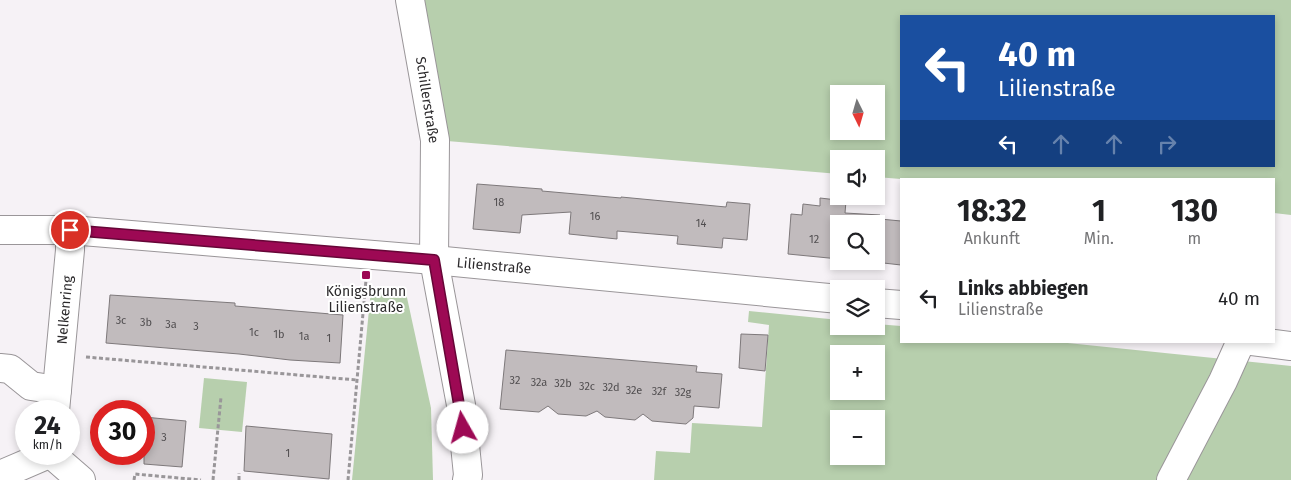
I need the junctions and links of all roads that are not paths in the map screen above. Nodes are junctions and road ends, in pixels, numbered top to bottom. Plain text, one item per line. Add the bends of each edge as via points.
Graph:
1 (410, 0) edge
2 (0, 230) edge
3 (70, 230) junction
4 (434, 260) junction
5 (830, 298) edge
6 (885, 304) edge
7 (900, 305) edge
8 (1240, 343) edge
9 (1268, 343) edge
10 (1291, 346) edge
11 (0, 368) edge
12 (54, 400) edge
13 (56, 400) edge
14 (29, 465) edge
15 (63, 465) edge
16 (14, 473) edge
17 (81, 480) edge
18 (467, 480) edge
19 (1172, 480) edge

1 - 4 street, Schillerstraße via 434,140
2 - 3 street, Lilienstraße
3 - 4 street, Lilienstraße
3 - 13 street, Nelkenring
4 - 5 street, Lilienstraße
4 - 18 street, Schillerstraße via 460,405
6 - 7 street
8 - 19 street
9 - 10 street
11 - 12 street, Nelkenring via 10,369
14 - 16 street
15 - 17 street

